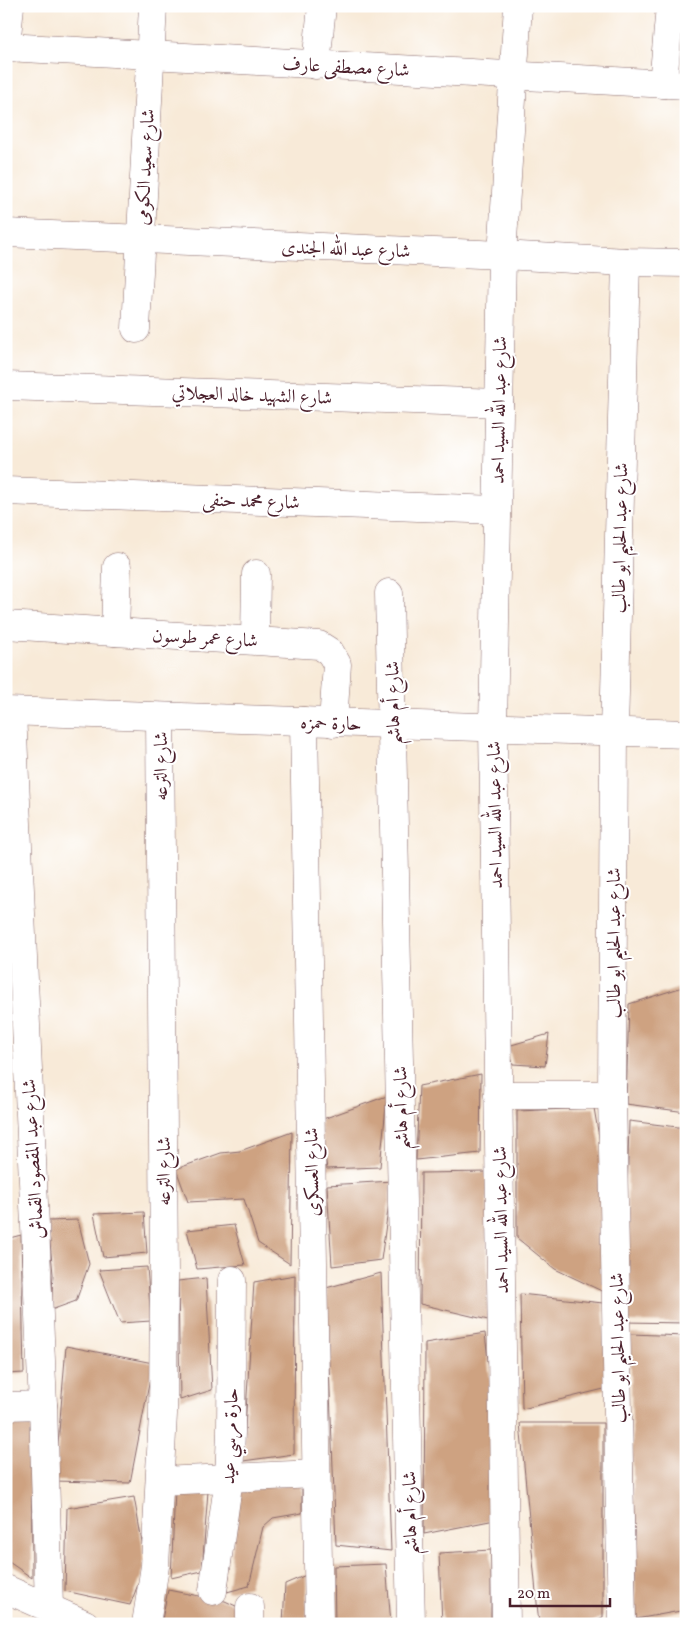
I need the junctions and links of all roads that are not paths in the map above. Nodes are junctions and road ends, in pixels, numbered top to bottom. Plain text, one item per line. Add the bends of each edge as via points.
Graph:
1 (10, 6) edge
2 (152, 6) edge
3 (322, 6) edge
4 (518, 6) edge
5 (670, 6) edge
6 (6, 47) edge
7 (150, 56) junction
8 (316, 64) junction
9 (513, 76) junction
10 (675, 84) edge
11 (6, 233) edge
12 (140, 240) junction
13 (502, 255) junction
14 (626, 262) junction
15 (686, 263) edge
16 (136, 328) dead end
17 (6, 386) edge
18 (499, 403) junction
19 (6, 491) edge
20 (496, 510) junction
21 (117, 567) dead end
22 (256, 574) dead end
23 (390, 593) dead end
24 (6, 625) edge
25 (115, 632) junction
26 (255, 640) junction
27 (9, 712) edge
28 (160, 717) junction
29 (304, 721) junction
30 (333, 722) junction
31 (392, 724) junction
32 (492, 728) junction
33 (614, 732) junction
34 (686, 734) edge
35 (498, 1095) junction
36 (612, 1096) junction
37 (232, 1280) dead end
38 (6, 1406) edge
39 (44, 1406) junction
40 (316, 1474) junction
41 (229, 1478) junction
42 (160, 1481) junction
43 (6, 1589) edge
44 (213, 1591) dead end
45 (49, 1607) junction
46 (86, 1624) edge
47 (146, 1624) edge
48 (319, 1624) edge
49 (411, 1624) edge
50 (506, 1624) edge
51 (622, 1624) edge

1 - 6 street
2 - 7 street, شارع سعيد الكومى
3 - 8 street
4 - 9 street, شارع عبد الله السيد احمد
5 - 10 street
6 - 7 street, شارع مصطفى عارف
7 - 8 street, شارع مصطفى عارف
7 - 12 street, شارع سعيد الكومى
8 - 9 street, شارع مصطفى عارف
9 - 10 street, شارع مصطفى عارف
9 - 13 street, شارع عبد الله السيد احمد
11 - 12 street, شارع عبد الله الجندى
12 - 13 street, شارع عبد الله الجندى
12 - 16 street, شارع سعيد الكومى
13 - 14 street, شارع عبد الله الجندى
13 - 18 street, شارع عبد الله السيد احمد
14 - 15 street, شارع عبد الله الجندى
14 - 33 street, شارع عبد الحليم ابو طالب
17 - 18 street, شارع الشهيد خالد العجلاتي
18 - 20 street, شارع عبد الله السيد احمد
19 - 20 street, شارع محمد حنفى
20 - 32 street, شارع عبد الله السيد احمد
21 - 25 street
22 - 26 street
23 - 31 street, شارع أم هاشم
24 - 25 street, شارع عمر طوسون
25 - 26 street, شارع عمر طوسون
26 - 30 street, شارع عمر طوسون via 318,645 330,652 337,664
27 - 28 street, حارة حمزه
27 - 39 street, شارع عبد المقصود القماش
28 - 29 street, حارة حمزه
28 - 42 street, شارع الترعه via 164,1277
29 - 30 street, حارة حمزه
29 - 40 street, شارع العسكرى
30 - 31 street, حارة حمزه
31 - 32 street, حارة حمزه
31 - 49 street, شارع أم هاشم
32 - 33 street, حارة حمزه
32 - 35 street, شارع عبد الله السيد احمد
33 - 34 street, حارة حمزه
33 - 36 street, شارع عبد الحليم ابو طالب
35 - 36 street
35 - 50 street, شارع عبد الله السيد احمد
36 - 51 street, شارع عبد الحليم ابو طالب
37 - 41 street, حارة مرسي عيد
38 - 39 street
39 - 45 street, شارع عبد المقصود القماش
40 - 41 street
40 - 48 street, شارع العسكرى
41 - 42 street
41 - 44 street, حارة مرسي عيد
42 - 47 street, شارع الترعه via 155,1566
43 - 45 street
45 - 46 street

